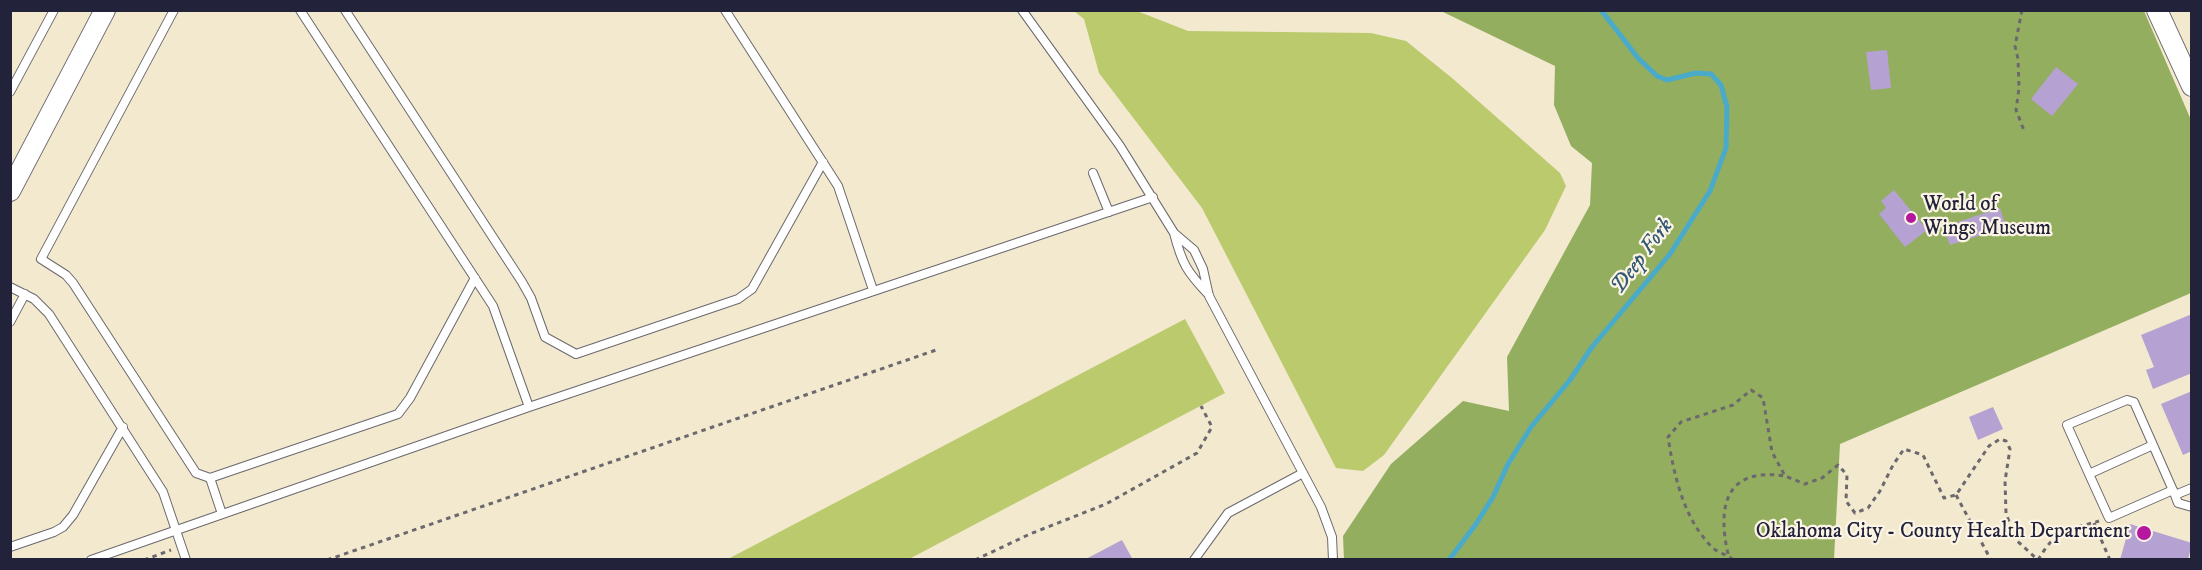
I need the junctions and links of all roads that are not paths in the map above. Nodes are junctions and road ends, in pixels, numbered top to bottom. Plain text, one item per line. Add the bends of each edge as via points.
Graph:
1 (54, 10) edge
2 (105, 10) edge
3 (174, 10) edge
4 (300, 10) edge
5 (345, 10) edge
6 (725, 10) edge
7 (1022, 10) edge
8 (2157, 10) edge
9 (2192, 87) edge
10 (10, 92) edge
11 (823, 162) junction
12 (1093, 173) dead end
13 (10, 190) edge
14 (1153, 197) junction
15 (1109, 212) junction
16 (1174, 232) junction
17 (475, 278) junction
18 (10, 287) edge
19 (873, 290) junction
20 (25, 294) junction
21 (1209, 296) junction
22 (10, 322) edge
23 (529, 407) junction
24 (123, 427) junction
25 (2153, 445) junction
26 (1303, 474) junction
27 (2089, 474) junction
28 (210, 478) junction
29 (2192, 488) edge
30 (2174, 493) junction
31 (2192, 507) edge
32 (222, 514) junction
33 (176, 530) junction
34 (10, 547) edge
35 (91, 560) edge
36 (186, 560) edge
37 (1194, 560) edge
38 (1334, 560) edge

1 - 10 lane
2 - 13 street
3 - 28 lane via 41,259 73,283 196,473
4 - 17 lane
5 - 11 lane via 522,282 545,337 576,354 738,299 752,289
6 - 11 lane
7 - 14 lane
8 - 9 street
11 - 19 lane via 838,186
12 - 15 lane
14 - 15 lane
14 - 16 lane
15 - 19 lane
16 - 21 lane via 1181,260
16 - 21 lane via 1194,250
17 - 23 lane via 497,315
17 - 28 lane via 398,414
18 - 20 lane
19 - 23 lane
20 - 22 lane
20 - 24 lane via 49,314
21 - 26 lane
23 - 32 lane
24 - 33 lane via 163,492
24 - 34 lane via 63,527
25 - 27 lane
25 - 27 lane via 2134,402 2127,400 2067,425
25 - 30 lane
26 - 37 lane via 1228,513
26 - 38 lane via 1332,537
27 - 30 lane via 2109,518
28 - 32 lane
29 - 30 lane
30 - 31 lane via 2178,503
32 - 33 lane
33 - 35 lane
33 - 36 lane

